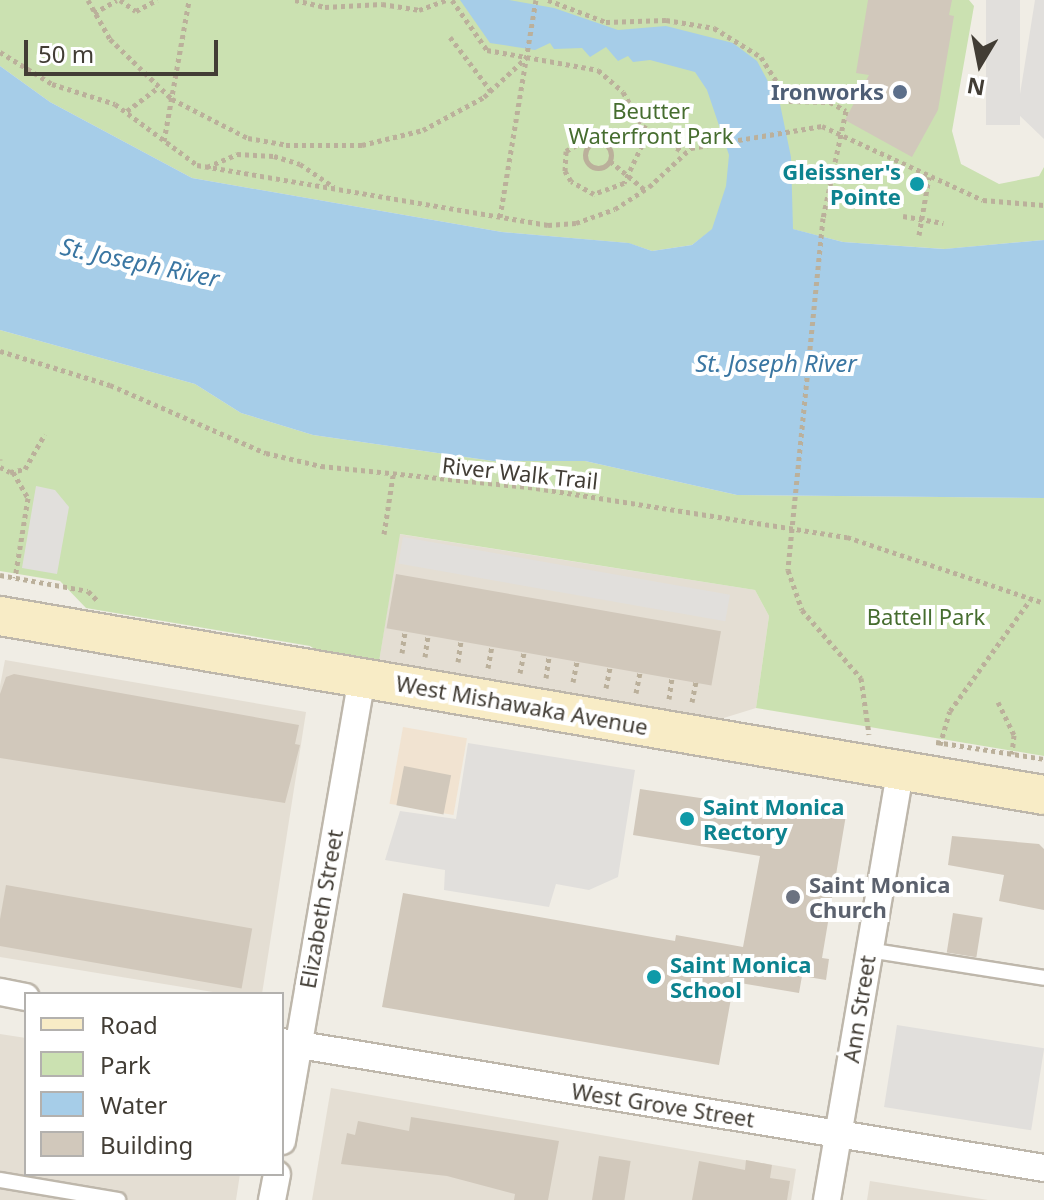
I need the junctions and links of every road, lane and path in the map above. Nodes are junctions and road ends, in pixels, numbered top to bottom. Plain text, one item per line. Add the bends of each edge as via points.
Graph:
1 (88, 0) edge
2 (118, 0) edge
3 (157, 0) edge
4 (189, 0) edge
5 (295, 0) edge
6 (450, 0) edge
7 (536, 0) edge
8 (548, 0) edge
9 (390, 2) edge
10 (332, 4) edge
11 (94, 13) junction
12 (450, 37) dead end
13 (0, 52) edge
14 (526, 55) junction
15 (158, 88) junction
16 (491, 91) junction
17 (172, 99) junction
18 (127, 111) junction
19 (643, 126) junction
20 (843, 134) junction
21 (164, 141) junction
22 (276, 144) junction
23 (588, 147) junction
24 (683, 152) junction
25 (274, 156) junction
26 (610, 161) junction
27 (206, 167) junction
28 (628, 177) junction
29 (929, 177) junction
30 (335, 189) junction
31 (645, 190) junction
32 (1044, 205) edge
33 (903, 216) dead end
34 (500, 217) junction
35 (922, 217) junction
36 (943, 223) dead end
37 (919, 235) dead end
38 (0, 351) edge
39 (45, 434) dead end
40 (0, 467) edge
41 (13, 472) junction
42 (393, 476) junction
43 (792, 531) junction
44 (384, 534) dead end
45 (7, 590) edge
46 (1030, 600) junction
47 (1044, 603) edge
48 (0, 616) edge
49 (46, 623) junction
50 (405, 631) dead end
51 (428, 636) dead end
52 (461, 641) dead end
53 (492, 646) dead end
54 (524, 652) dead end
55 (402, 653) dead end
56 (549, 656) dead end
57 (425, 657) dead end
58 (577, 661) dead end
59 (458, 662) dead end
60 (610, 667) dead end
61 (488, 668) dead end
62 (640, 672) dead end
63 (520, 673) dead end
64 (362, 677) junction
65 (672, 677) dead end
66 (546, 678) dead end
67 (696, 681) dead end
68 (573, 682) dead end
69 (606, 688) dead end
70 (636, 693) dead end
71 (669, 699) dead end
72 (692, 702) dead end
73 (998, 702) dead end
74 (1012, 754) dead end
75 (901, 772) junction
76 (1044, 795) edge
77 (868, 950) junction
78 (1044, 978) edge
79 (0, 992) edge
80 (24, 997) edge
81 (290, 1043) edge
82 (284, 1116) edge
83 (838, 1134) junction
84 (1044, 1168) edge
85 (277, 1176) edge
86 (0, 1180) edge
87 (118, 1200) edge
88 (272, 1200) edge
89 (827, 1200) edge

1 - 11 path
2 - 3 path via 136,11
2 - 11 path
4 - 17 path
5 - 10 path
6 - 9 path via 426,10
6 - 14 path via 487,50
7 - 14 path
8 - 20 path via 606,22 666,20 714,28 761,57 789,101 842,105
9 - 10 path
11 - 15 path via 110,39
12 - 16 path
13 - 18 path via 52,84
14 - 16 path
14 - 19 path via 598,70 631,101
14 - 34 path
15 - 17 path
15 - 18 path
16 - 22 path via 446,119 394,138 328,148
17 - 21 path
17 - 22 path via 222,127
18 - 21 path
19 - 24 path
19 - 28 path via 642,145
20 - 24 path via 822,126
20 - 29 path
20 - 43 path via 831,162 823,218
21 - 27 path via 177,155
22 - 25 path
23 - 26 path via 605,144
23 - 26 path via 586,161 593,167
23 - 28 path via 572,145 564,160 565,171 580,190 611,190
24 - 31 path
25 - 27 path via 237,154
25 - 30 path via 308,168
26 - 28 path
27 - 30 path
28 - 31 path
29 - 32 path via 983,200
29 - 35 path
30 - 34 path
31 - 34 path via 615,209 576,223 548,225
33 - 35 path
35 - 36 path
35 - 37 path
38 - 42 path, River Walk Trail via 110,385 266,453
39 - 41 path via 25,469
40 - 41 path
41 - 45 path via 28,498
42 - 43 path, River Walk Trail via 589,495
42 - 44 path
43 - 46 path, River Walk Trail via 847,537 900,551
43 - 75 path via 788,570 793,596 861,678 871,739
45 - 49 main road
46 - 47 path, River Walk Trail
46 - 75 path
48 - 49 main road, West Mishawaka Avenue
49 - 64 main road, West Mishawaka Avenue
50 - 55 path
51 - 57 path
52 - 59 path
53 - 61 path
54 - 63 path
56 - 66 path
58 - 68 path
60 - 69 path
62 - 70 path
64 - 75 main road, West Mishawaka Avenue
64 - 81 street, Elizabeth Street
65 - 71 path
67 - 72 path
73 - 74 path via 1014,735
75 - 76 main road, West Mishawaka Avenue
75 - 77 street, Ann Street
77 - 78 lane
77 - 83 street, Ann Street
79 - 80 street
81 - 82 street, Elizabeth Street
81 - 83 street, West Grove Street
83 - 84 street, West Grove Street
83 - 89 street, Ann Street
85 - 88 street
86 - 87 lane

